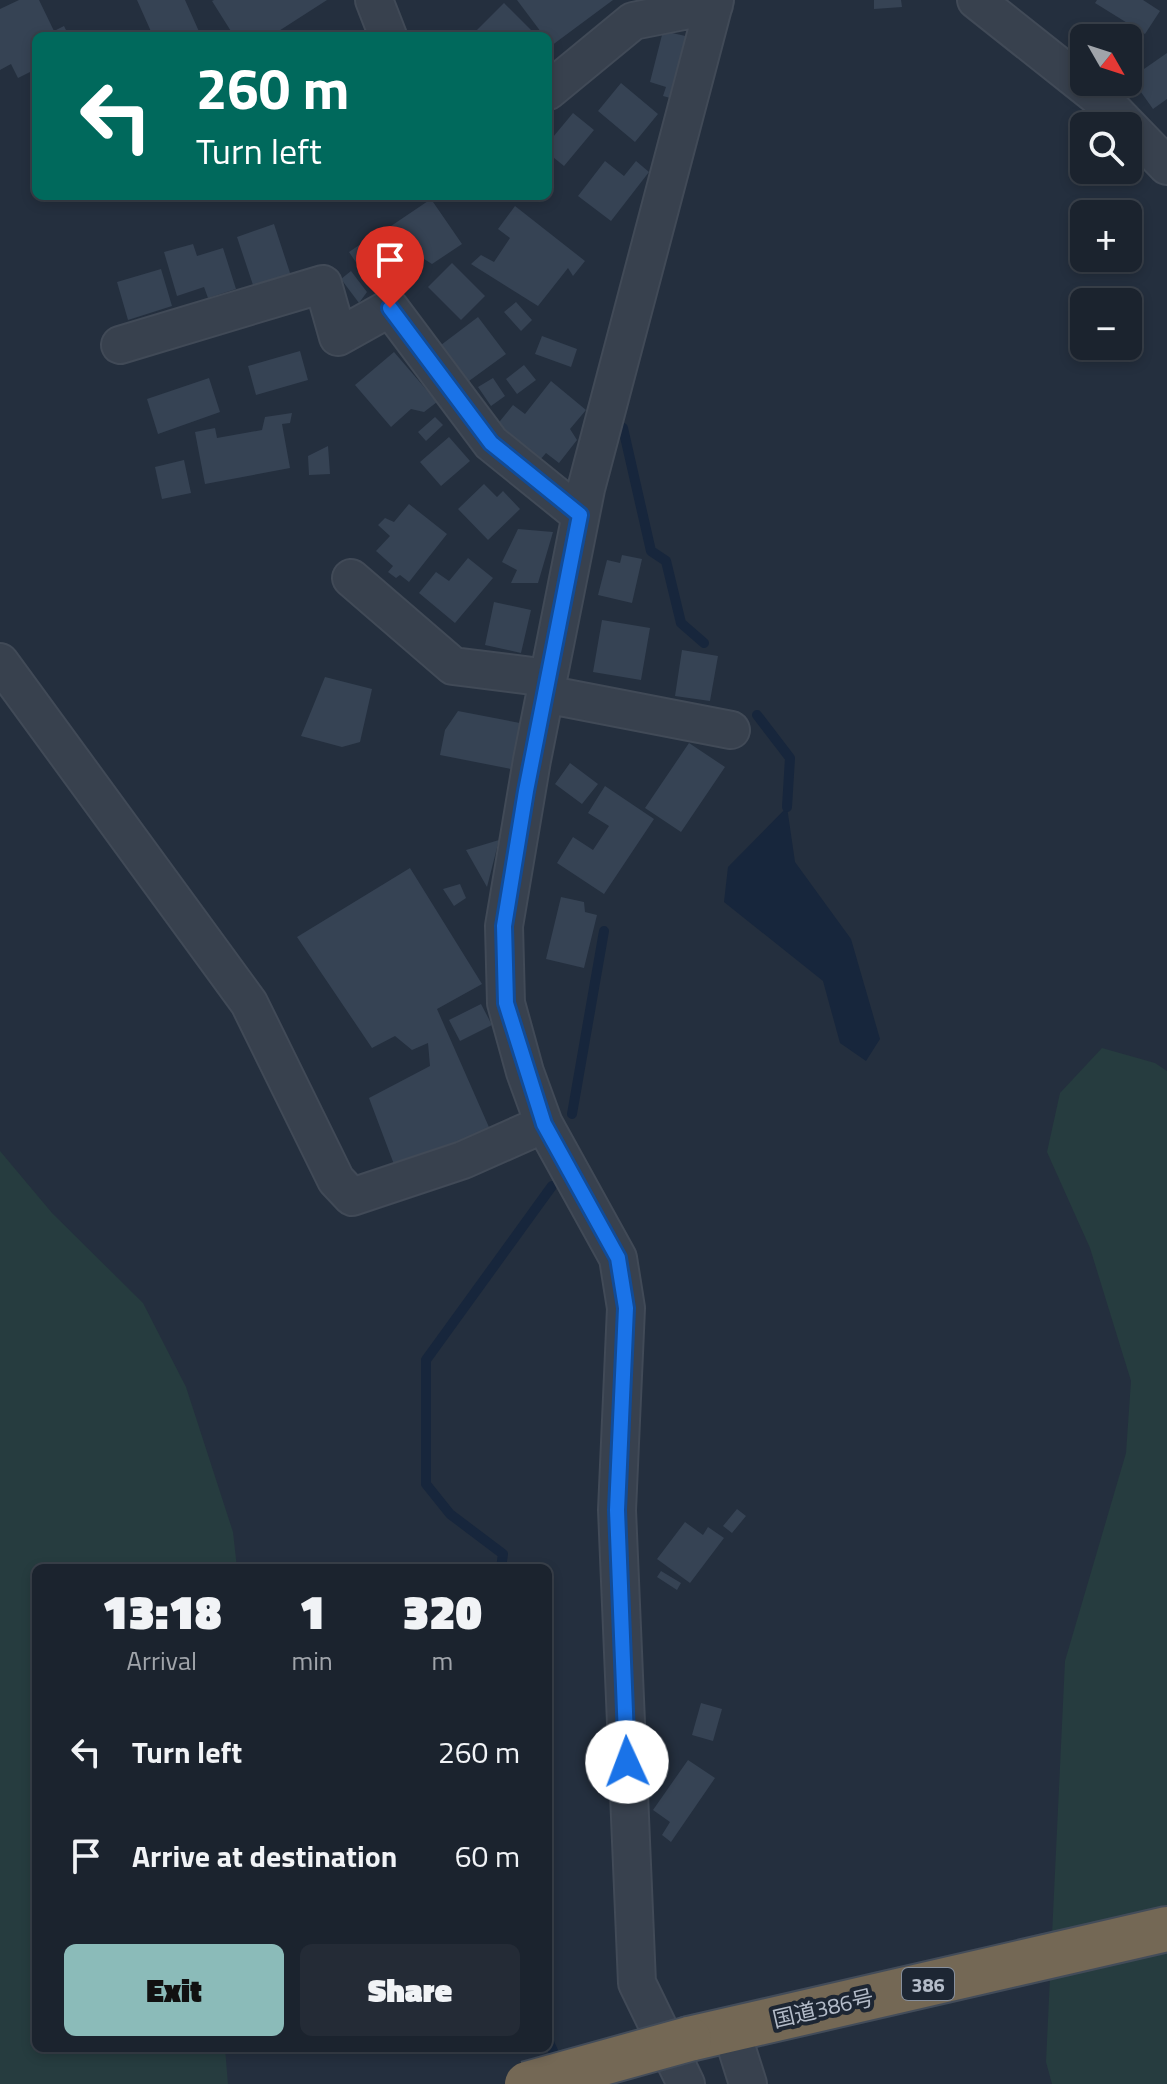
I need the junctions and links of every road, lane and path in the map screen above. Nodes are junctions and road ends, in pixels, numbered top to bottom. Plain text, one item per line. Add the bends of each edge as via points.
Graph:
1 (374, 0) edge
2 (976, 0) edge
3 (714, 3) edge
4 (386, 32) edge
5 (552, 88) edge
6 (1167, 166) edge
7 (120, 345) dead end
8 (580, 515) junction
9 (351, 578) dead end
10 (0, 662) edge
11 (546, 686) junction
12 (731, 730) dead end
13 (544, 1124) junction
14 (1167, 1929) edge
15 (731, 2030) junction
16 (527, 2084) edge
17 (686, 2084) edge
18 (748, 2084) edge

1 - 4 street
2 - 6 street via 1107,104
3 - 5 street via 633,21
3 - 8 street
7 - 8 street via 323,284 338,337 390,308 491,443
8 - 11 street
9 - 11 street via 453,666
10 - 13 street via 249,1003 336,1180 352,1197 463,1160
11 - 12 street
11 - 13 street via 504,926 506,1003
13 - 17 street via 618,1258 626,1308 617,1510 637,1983
14 - 15 highway, 国道386号 / 386
15 - 16 highway, 国道386号 / 386, bridge
15 - 18 street

